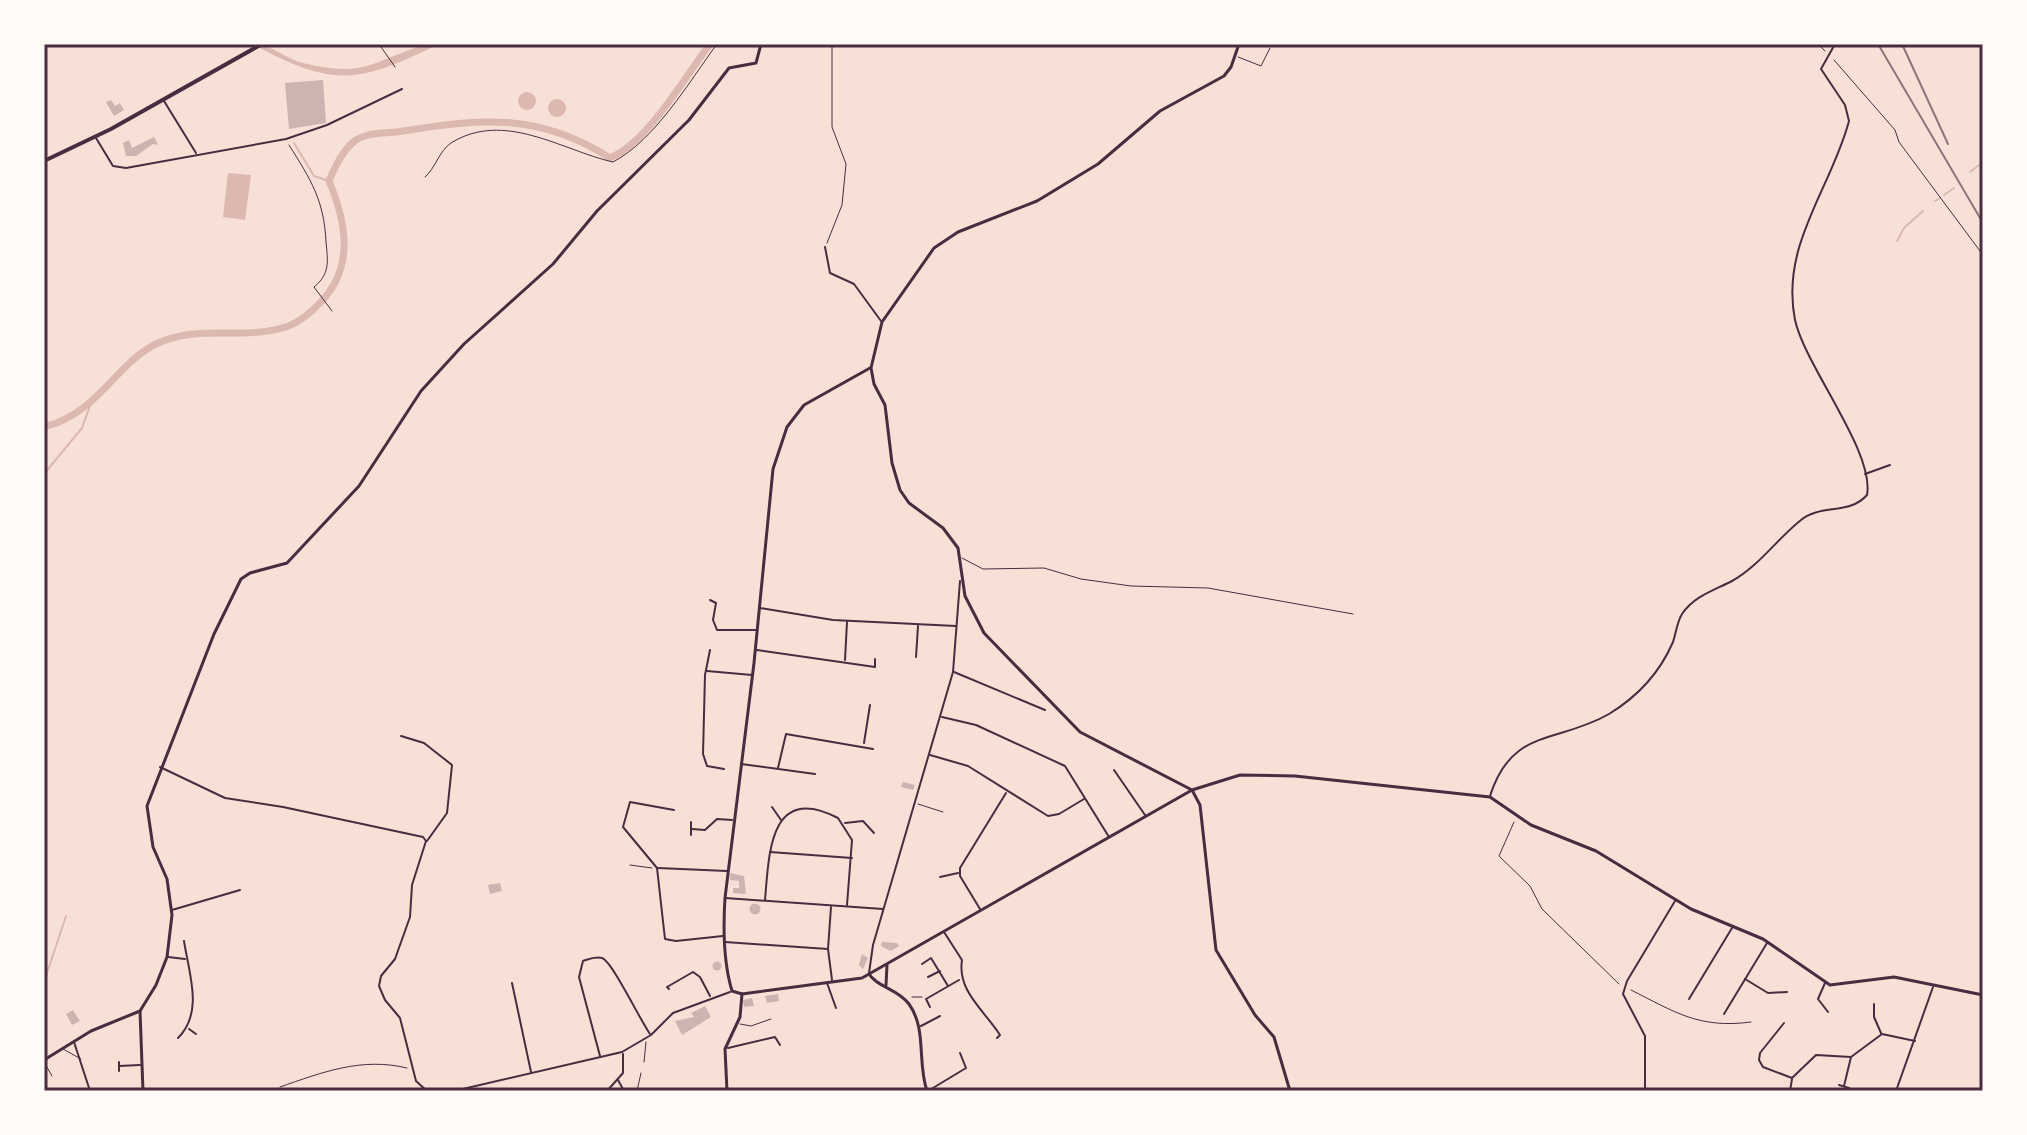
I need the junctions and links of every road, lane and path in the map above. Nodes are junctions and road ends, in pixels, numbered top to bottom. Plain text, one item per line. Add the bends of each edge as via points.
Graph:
1 (262, 44) edge
2 (379, 44) edge
3 (717, 44) edge
4 (761, 44) edge
5 (832, 44) edge
6 (1239, 44) edge
7 (1818, 44) edge
8 (1835, 44) edge
9 (1270, 48) dead end
10 (1824, 51) dead end
11 (1236, 56) junction
12 (1835, 61) dead end
13 (395, 67) dead end
14 (402, 89) dead end
15 (163, 100) junction
16 (96, 136) junction
17 (286, 139) junction
18 (196, 154) junction
19 (44, 161) edge
20 (425, 177) dead end
21 (825, 247) joint
22 (1983, 255) edge
23 (332, 311) dead end
24 (882, 322) junction
25 (871, 368) junction
26 (1890, 465) dead end
27 (1865, 474) junction
28 (960, 556) junction
29 (960, 581) junction
30 (710, 600) dead end
31 (759, 608) junction
32 (1353, 614) dead end
33 (847, 621) junction
34 (918, 625) junction
35 (958, 626) junction
36 (757, 630) junction
37 (755, 649) junction
38 (710, 650) dead end
39 (916, 657) dead end
40 (875, 659) dead end
41 (844, 662) junction
42 (705, 671) junction
43 (953, 672) junction
44 (753, 675) junction
45 (870, 705) dead end
46 (1045, 710) dead end
47 (941, 716) junction
48 (401, 736) dead end
49 (864, 745) junction
50 (873, 749) dead end
51 (929, 755) junction
52 (741, 764) junction
53 (160, 767) junction
54 (778, 768) junction
55 (724, 769) dead end
56 (1114, 770) dead end
57 (815, 774) dead end
58 (1192, 790) junction
59 (1007, 792) junction
60 (1490, 797) junction
61 (1086, 798) junction
62 (915, 803) junction
63 (772, 807) dead end
64 (669, 809) junction
65 (674, 810) dead end
66 (943, 812) dead end
67 (668, 814) dead end
68 (1146, 816) junction
69 (1517, 816) junction
70 (733, 820) junction
71 (781, 821) junction
72 (691, 822) dead end
73 (844, 824) junction
74 (692, 829) junction
75 (874, 833) dead end
76 (691, 835) dead end
77 (1109, 837) junction
78 (426, 841) junction
79 (769, 852) junction
80 (852, 858) junction
81 (630, 865) dead end
82 (657, 868) junction
83 (727, 871) junction
84 (959, 872) junction
85 (940, 877) dead end
86 (240, 890) dead end
87 (725, 898) junction
88 (765, 900) junction
89 (1676, 900) junction
90 (832, 905) junction
91 (847, 905) junction
92 (884, 909) junction
93 (980, 909) junction
94 (171, 910) junction
95 (1733, 927) junction
96 (943, 931) junction
97 (723, 936) junction
98 (184, 941) dead end
99 (724, 942) junction
100 (1768, 942) junction
101 (828, 949) junction
102 (167, 957) junction
103 (187, 959) junction
104 (922, 964) dead end
105 (887, 965) junction
106 (940, 971) junction
107 (869, 974) junction
108 (928, 977) dead end
109 (1744, 979) junction
110 (960, 980) junction
111 (832, 981) junction
112 (827, 982) junction
113 (1825, 982) junction
114 (512, 983) dead end
115 (886, 985) junction
116 (1934, 985) junction
117 (949, 986) junction
118 (1625, 987) junction
119 (669, 989) dead end
120 (732, 991) junction
121 (1787, 992) dead end
122 (742, 994) junction
123 (1983, 995) edge
124 (710, 997) junction
125 (926, 999) junction
126 (1689, 999) dead end
127 (907, 1001) junction
128 (1874, 1004) dead end
129 (930, 1007) dead end
130 (836, 1008) dead end
131 (140, 1011) junction
132 (1828, 1012) dead end
133 (1724, 1014) dead end
134 (940, 1016) dead end
135 (771, 1019) dead end
136 (1751, 1022) dead end
137 (737, 1023) junction
138 (1784, 1023) dead end
139 (920, 1027) junction
140 (188, 1028) junction
141 (196, 1034) dead end
142 (1882, 1034) junction
143 (651, 1035) junction
144 (178, 1038) dead end
145 (997, 1038) dead end
146 (645, 1039) junction
147 (73, 1041) junction
148 (1915, 1041) junction
149 (780, 1045) dead end
150 (62, 1049) junction
151 (725, 1049) junction
152 (622, 1052) junction
153 (960, 1053) dead end
154 (1851, 1057) junction
155 (600, 1058) junction
156 (81, 1059) junction
157 (44, 1061) edge
158 (644, 1062) dead end
159 (140, 1065) junction
160 (119, 1066) dead end
161 (412, 1069) junction
162 (531, 1073) junction
163 (641, 1073) dead end
164 (1792, 1078) junction
165 (618, 1079) junction
166 (45, 1080) edge
167 (1839, 1085) dead end
168 (1844, 1086) junction
169 (1849, 1088) dead end
170 (274, 1090) edge
171 (90, 1091) edge
172 (143, 1091) edge
173 (268, 1091) edge
174 (427, 1091) edge
175 (454, 1091) edge
176 (607, 1091) edge
177 (624, 1091) edge
178 (637, 1091) edge
179 (727, 1091) edge
180 (928, 1091) edge
181 (1290, 1091) edge
182 (1645, 1091) edge
183 (1790, 1091) edge
184 (1896, 1091) edge

1 - 15 main road
2 - 13 path
3 - 20 path via 679,100 629,153 613,162 523,131 474,135 447,145
4 - 53 street via 756,63 729,68 689,120 597,211 553,264 464,344 421,391 359,486 287,563 241,579
5 - 21 path via 832,127 846,164 842,205
6 - 11 street
7 - 10 path
8 - 27 street via 1821,69 1845,105 1849,121 1799,239 1795,320
9 - 11 lane via 1261,66
11 - 24 street via 1224,76 1160,111 1098,164 1037,201 958,232 934,248
12 - 22 path via 1895,130
14 - 17 street
15 - 16 main road
15 - 18 street
16 - 18 street via 113,166
16 - 19 main road
17 - 18 street
17 - 23 path via 323,207 329,264 325,278 314,287
21 - 24 street via 830,273 854,284
24 - 25 street
25 - 28 street via 885,405 900,490 943,528
25 - 31 street via 804,405 787,427 773,469
26 - 27 street
27 - 60 street via 1868,489 1862,502 1810,514 1748,571 1695,600 1681,615 1662,666 1637,693 1608,714 1512,754
28 - 29 street
28 - 32 lane via 983,569 1044,568 1081,579 1208,588
29 - 35 street
29 - 58 street via 984,633 1074,727
30 - 36 street via 717,602 717,630
31 - 33 street
31 - 36 street
33 - 34 street
33 - 41 street
34 - 35 street
34 - 39 street
35 - 43 street
36 - 37 street
37 - 41 street
37 - 44 street
38 - 42 street
40 - 41 street via 875,667
42 - 44 street
42 - 55 street via 703,754 707,766
43 - 46 street
43 - 47 street
44 - 52 street
45 - 49 street
47 - 51 street
47 - 61 street via 976,725 1065,766
48 - 78 street via 424,743 452,765 447,813
49 - 50 street
49 - 54 street via 786,734
51 - 59 street via 968,766
51 - 62 street
52 - 54 street
52 - 70 street
53 - 78 street via 225,798 416,833
53 - 94 street via 147,806
54 - 57 street
56 - 68 street
58 - 60 street via 1240,775 1295,776
58 - 68 street
58 - 181 street via 1200,805 1216,950 1274,1037
59 - 61 street via 1048,816
59 - 84 street
60 - 69 street
61 - 77 street
62 - 66 lane
62 - 92 street
63 - 71 street
64 - 65 street
64 - 67 street
64 - 82 street via 636,800 630,802 624,820 623,827
68 - 77 street
69 - 89 street via 1596,851
69 - 118 path via 1499,856 1530,886 1542,909
70 - 74 street via 717,819 705,830
70 - 83 street
71 - 73 street via 794,811 812,810
71 - 79 street
72 - 74 street
73 - 75 street via 863,821
73 - 80 street via 852,840
74 - 76 street
77 - 93 street
78 - 161 street via 412,885 410,917 379,986 400,1018
79 - 80 street
79 - 88 street
80 - 91 street
81 - 82 path
82 - 83 street
82 - 97 street via 665,939
83 - 87 street
84 - 85 street
84 - 93 street
86 - 94 street
87 - 88 street
87 - 97 street
88 - 90 street
89 - 95 street
89 - 118 street
90 - 91 street
90 - 101 street
91 - 92 street
92 - 107 street
93 - 96 street
94 - 102 street
95 - 100 street
95 - 126 street
96 - 105 street
96 - 110 street via 962,960
97 - 99 street
98 - 103 street
99 - 101 street
99 - 120 street
100 - 109 street
100 - 113 street
101 - 111 street
102 - 103 street
102 - 131 street
103 - 140 street via 194,1011
104 - 106 street via 931,958
105 - 107 street
105 - 115 street
106 - 108 street
106 - 117 street
107 - 111 street
107 - 115 street
109 - 121 street via 1768,993
109 - 133 street
110 - 117 street
110 - 145 street via 1000,1035
111 - 112 street
112 - 122 street
112 - 130 street
113 - 116 street via 1842,986 1894,977
113 - 132 street via 1818,999
114 - 162 street
115 - 127 street
116 - 123 street
116 - 148 street
117 - 125 street
118 - 136 path via 1701,1023
118 - 182 street via 1623,994 1645,1036
119 - 124 street via 693,972
120 - 122 street
120 - 124 street
122 - 137 street
124 - 143 street via 673,1013
125 - 127 path via 917,995
125 - 129 street
127 - 139 street
128 - 142 street
131 - 147 street
131 - 159 street
134 - 139 street
135 - 137 lane via 751,1026
137 - 151 street
138 - 164 street via 1759,1060 1763,1067
139 - 180 street via 922,1077
140 - 141 street
140 - 144 street
142 - 148 street
142 - 154 street
143 - 146 street
143 - 155 street via 615,970 602,958 591,957 583,961 579,977
146 - 152 street
146 - 158 lane
147 - 150 street
147 - 156 street
148 - 184 street
149 - 151 street via 775,1037
150 - 156 lane
150 - 157 street
151 - 179 street
152 - 155 street
152 - 165 street
153 - 180 street via 966,1068
154 - 164 street via 1816,1055
154 - 168 street
155 - 162 street
156 - 171 street
157 - 166 lane via 53,1076
159 - 160 street
159 - 172 street
161 - 170 path via 358,1063
161 - 174 street
162 - 175 street
163 - 178 lane
164 - 183 street
165 - 176 street
165 - 177 street
167 - 168 street
168 - 169 street
170 - 173 street

